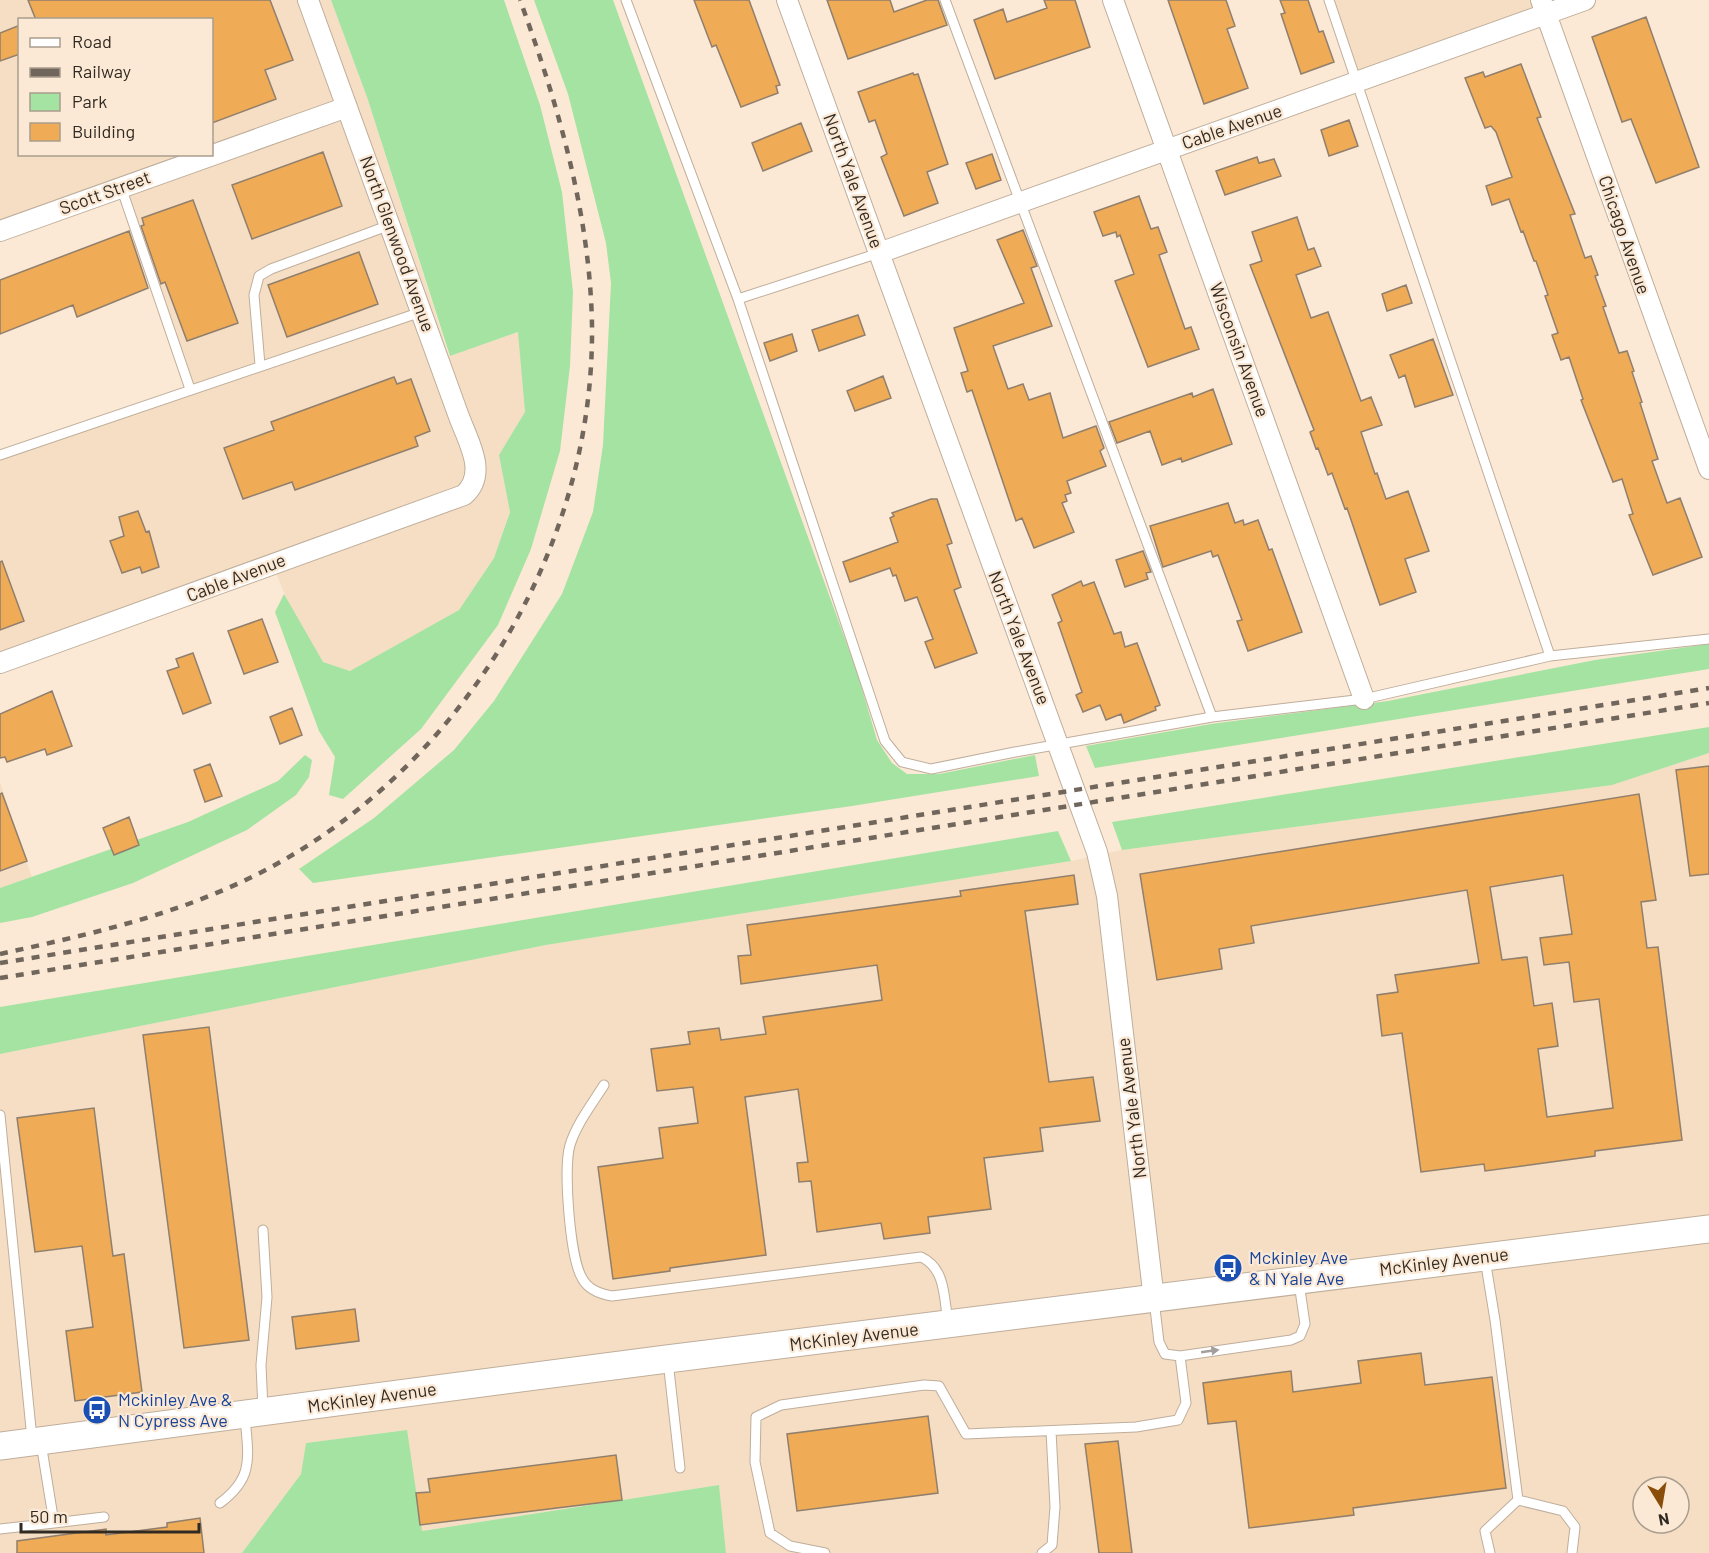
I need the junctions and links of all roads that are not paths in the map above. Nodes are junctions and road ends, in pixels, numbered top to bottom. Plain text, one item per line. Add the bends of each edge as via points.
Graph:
1 (308, 0) edge
2 (626, 0) edge
3 (787, 0) edge
4 (945, 0) edge
5 (1113, 0) edge
6 (1329, 0) edge
7 (1585, 0) edge
8 (1544, 7) edge
9 (1359, 82) junction
10 (347, 107) junction
11 (1168, 149) junction
12 (213, 154) edge
13 (209, 156) edge
14 (121, 187) junction
15 (1020, 202) junction
16 (390, 225) junction
17 (0, 231) edge
18 (879, 253) junction
19 (738, 299) junction
20 (421, 312) junction
21 (260, 365) junction
22 (190, 389) junction
23 (0, 455) edge
24 (1709, 469) edge
25 (471, 489) joint
26 (1709, 639) edge
27 (1550, 656) junction
28 (0, 663) edge
29 (1364, 699) junction
30 (1212, 717) junction
31 (1059, 745) junction
32 (604, 1085) dead end
33 (0, 1115) edge
34 (1709, 1229) edge
35 (263, 1230) dead end
36 (1485, 1257) junction
37 (1299, 1281) junction
38 (1154, 1300) junction
39 (948, 1325) junction
40 (1180, 1356) junction
41 (667, 1359) junction
42 (254, 1414) junction
43 (1051, 1431) junction
44 (36, 1441) junction
45 (0, 1446) edge
46 (680, 1468) dead end
47 (1518, 1500) junction
48 (220, 1503) dead end
49 (104, 1517) dead end
50 (54, 1523) junction
51 (0, 1529) edge
52 (825, 1553) edge
53 (1042, 1553) edge
54 (1490, 1553) edge
55 (1572, 1553) edge

1 - 10 street, North Glenwood Avenue
2 - 19 lane
3 - 18 street, North Yale Avenue
4 - 15 lane
5 - 11 street, Wisconsin Avenue
6 - 9 lane
7 - 8 street, Cable Avenue
8 - 9 street, Cable Avenue
8 - 24 street, Chicago Avenue
9 - 11 street, Cable Avenue
9 - 27 lane
10 - 12 street, Scott Street
10 - 16 street, North Glenwood Avenue
11 - 15 street, Cable Avenue
11 - 29 street, Wisconsin Avenue
13 - 14 street, Scott Street
14 - 17 street, Scott Street
14 - 22 lane
15 - 18 street, Cable Avenue
15 - 30 lane
16 - 20 street, North Glenwood Avenue
16 - 21 lane via 259,276 254,295
18 - 19 lane
18 - 31 street, North Yale Avenue
19 - 31 lane via 885,741 902,762 931,770
20 - 21 lane
20 - 25 street, North Glenwood Avenue via 477,468
21 - 22 lane
22 - 23 lane
25 - 28 street, Cable Avenue via 464,495
26 - 27 lane
27 - 29 lane
29 - 30 lane
30 - 31 lane
31 - 38 street, North Yale Avenue via 1097,852 1107,896
32 - 39 lane via 570,1146 567,1175 575,1263 582,1280 598,1294 612,1296 921,1257 930,1261 941,1275
33 - 44 lane
34 - 36 main road, McKinley Avenue
35 - 42 lane via 267,1297
36 - 37 main road, McKinley Avenue
36 - 47 lane
37 - 38 main road, McKinley Avenue
40 -> 37 lane via 1300,1336 1305,1324
38 - 39 main road, McKinley Avenue
38 - 40 lane via 1159,1342 1166,1354
39 - 41 main road, McKinley Avenue
40 - 43 lane via 1186,1403 1178,1420
41 - 42 main road, McKinley Avenue
41 - 46 lane
42 - 44 main road, McKinley Avenue
42 - 48 lane via 247,1474 235,1492
43 - 52 lane via 966,1434 939,1386 924,1385 781,1405 756,1417 755,1461 770,1533 790,1546
43 - 53 lane via 1055,1508 1052,1545
44 - 45 main road, McKinley Avenue
44 - 50 lane
47 - 54 lane via 1485,1531
47 - 55 lane via 1563,1511 1575,1527
49 - 50 lane
50 - 51 lane

